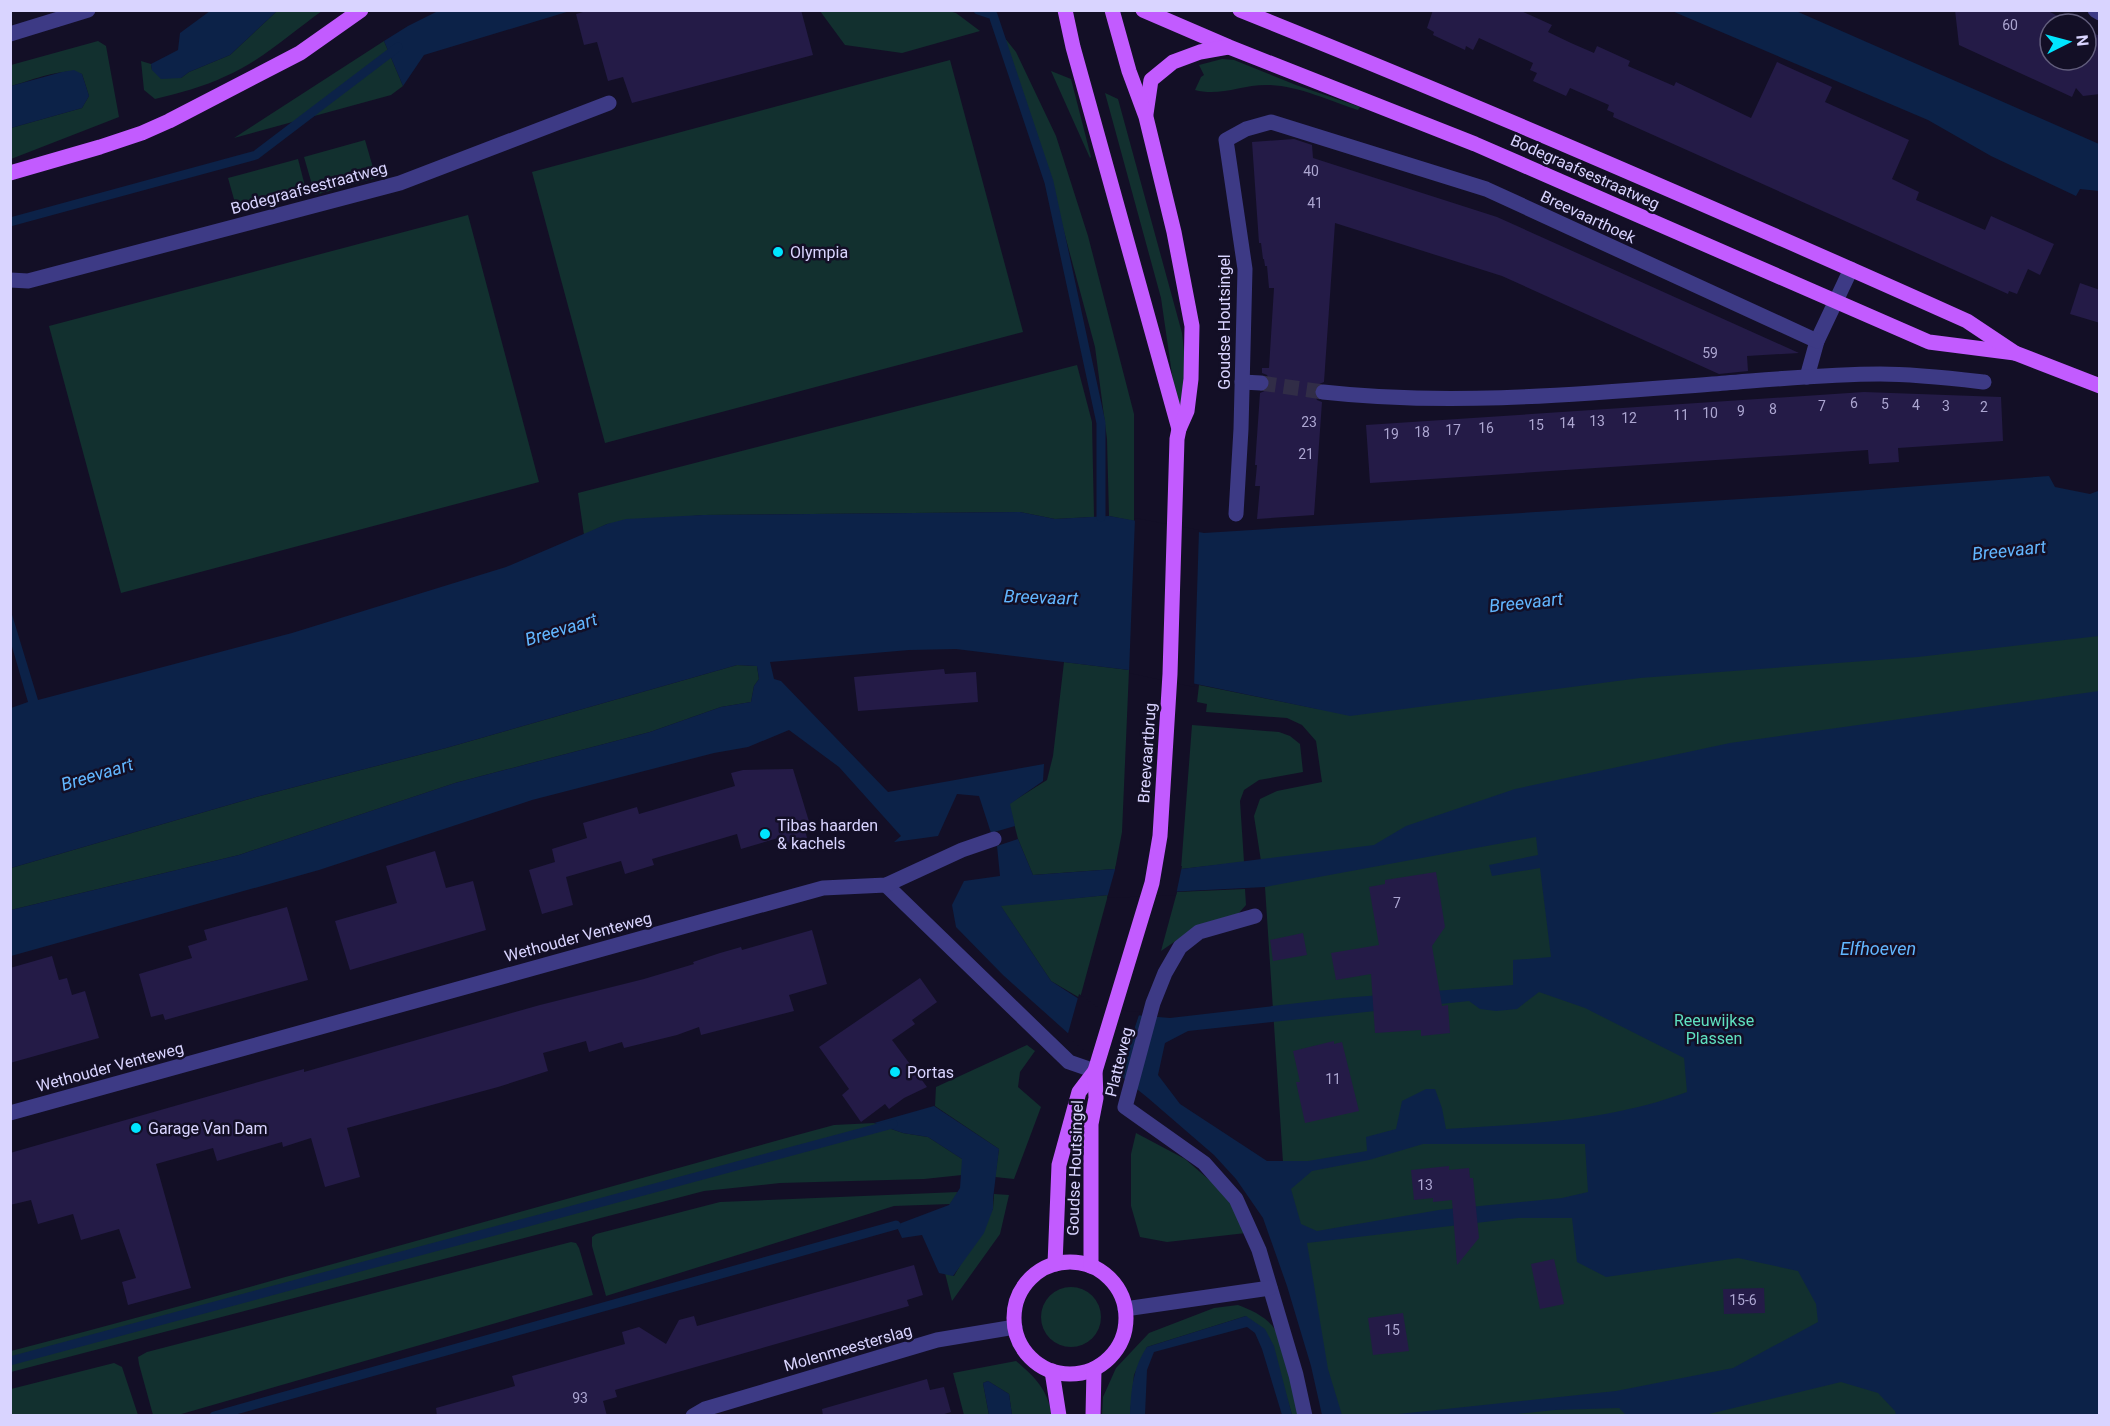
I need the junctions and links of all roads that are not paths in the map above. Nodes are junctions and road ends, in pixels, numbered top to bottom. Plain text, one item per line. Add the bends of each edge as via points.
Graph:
1 (88, 10) edge
2 (361, 10) edge
3 (1065, 10) edge
4 (1112, 10) edge
5 (1143, 10) edge
6 (1240, 10) edge
7 (2095, 10) edge
8 (2100, 13) edge
9 (10, 34) edge
10 (1229, 47) junction
11 (609, 103) dead end
12 (1146, 117) junction
13 (1337, 142) joint
14 (10, 173) edge
15 (1851, 269) junction
16 (10, 280) edge
17 (1836, 301) junction
18 (1817, 341) junction
19 (2016, 353) junction
20 (1807, 377) junction
21 (1242, 382) junction
22 (1984, 382) dead end
23 (1261, 383) tunnel mouth
24 (2100, 386) edge
25 (1323, 392) tunnel mouth
26 (1178, 434) junction
27 (1236, 514) dead end
28 (994, 839) dead end
29 (886, 885) junction
30 (1255, 916) dead end
31 (1096, 1066) junction
32 (10, 1113) edge
33 (1055, 1264) junction
34 (1091, 1266) junction
35 (1270, 1288) junction
36 (1125, 1309) junction
37 (1015, 1327) junction
38 (1094, 1369) junction
39 (1052, 1371) junction
40 (693, 1416) edge
41 (1059, 1416) edge
42 (1093, 1416) edge
43 (1305, 1416) edge

1 - 9 street
2 - 14 main road via 300,52 169,121 100,147
3 - 26 main road
4 - 12 main road, Goudse Houtsingel
5 - 10 main road, Bodegraafsestraatweg
6 - 15 main road, Bodegraafsestraatweg via 1620,167
7 - 8 street
10 - 12 main road via 1200,51 1173,62 1151,80
10 - 17 main road, Bodegraafsestraatweg via 1474,144
11 - 16 street, Bodegraafsestraatweg via 400,183 28,281
12 - 26 main road, Goudse Houtsingel via 1174,232 1191,326 1191,379 1187,411
13 - 18 street, Breevaarthoek via 1486,189
13 - 21 street, Goudse Houtsingel via 1270,122 1226,140 1245,269
15 - 17 street
15 - 19 main road, Bodegraafsestraatweg via 1966,321
17 - 18 street
17 - 19 main road, Bodegraafsestraatweg via 1929,342
18 - 20 street
19 - 24 main road, Bodegraafsestraatweg
20 - 22 street via 1879,374
20 - 25 street via 1501,398
21 - 23 street
21 - 27 street, Goudse Houtsingel
26 - 31 main road, Breevaartbrug via 1160,836 1152,883
28 - 29 street
29 - 31 street via 1069,1062
29 - 32 street, Wethouder Venteweg via 823,888
30 - 35 street, Platteweg via 1198,932 1180,947 1153,1003 1125,1107 1204,1163 1236,1199 1254,1237
31 - 33 main road, Goudse Houtsingel via 1078,1092 1059,1165
31 - 34 main road, Goudse Houtsingel via 1091,1124
33 - 34 main road
33 - 37 main road via 1037,1273 1023,1288 1016,1306
34 - 36 main road via 1116,1286
35 - 36 street
35 - 43 street, Platteweg
36 - 38 main road via 1120,1344
37 - 39 main road via 1031,1358
37 - 40 street, Molenmeesterslag via 937,1340 705,1409
38 - 39 main road via 1068,1374
38 - 42 main road
39 - 41 main road

